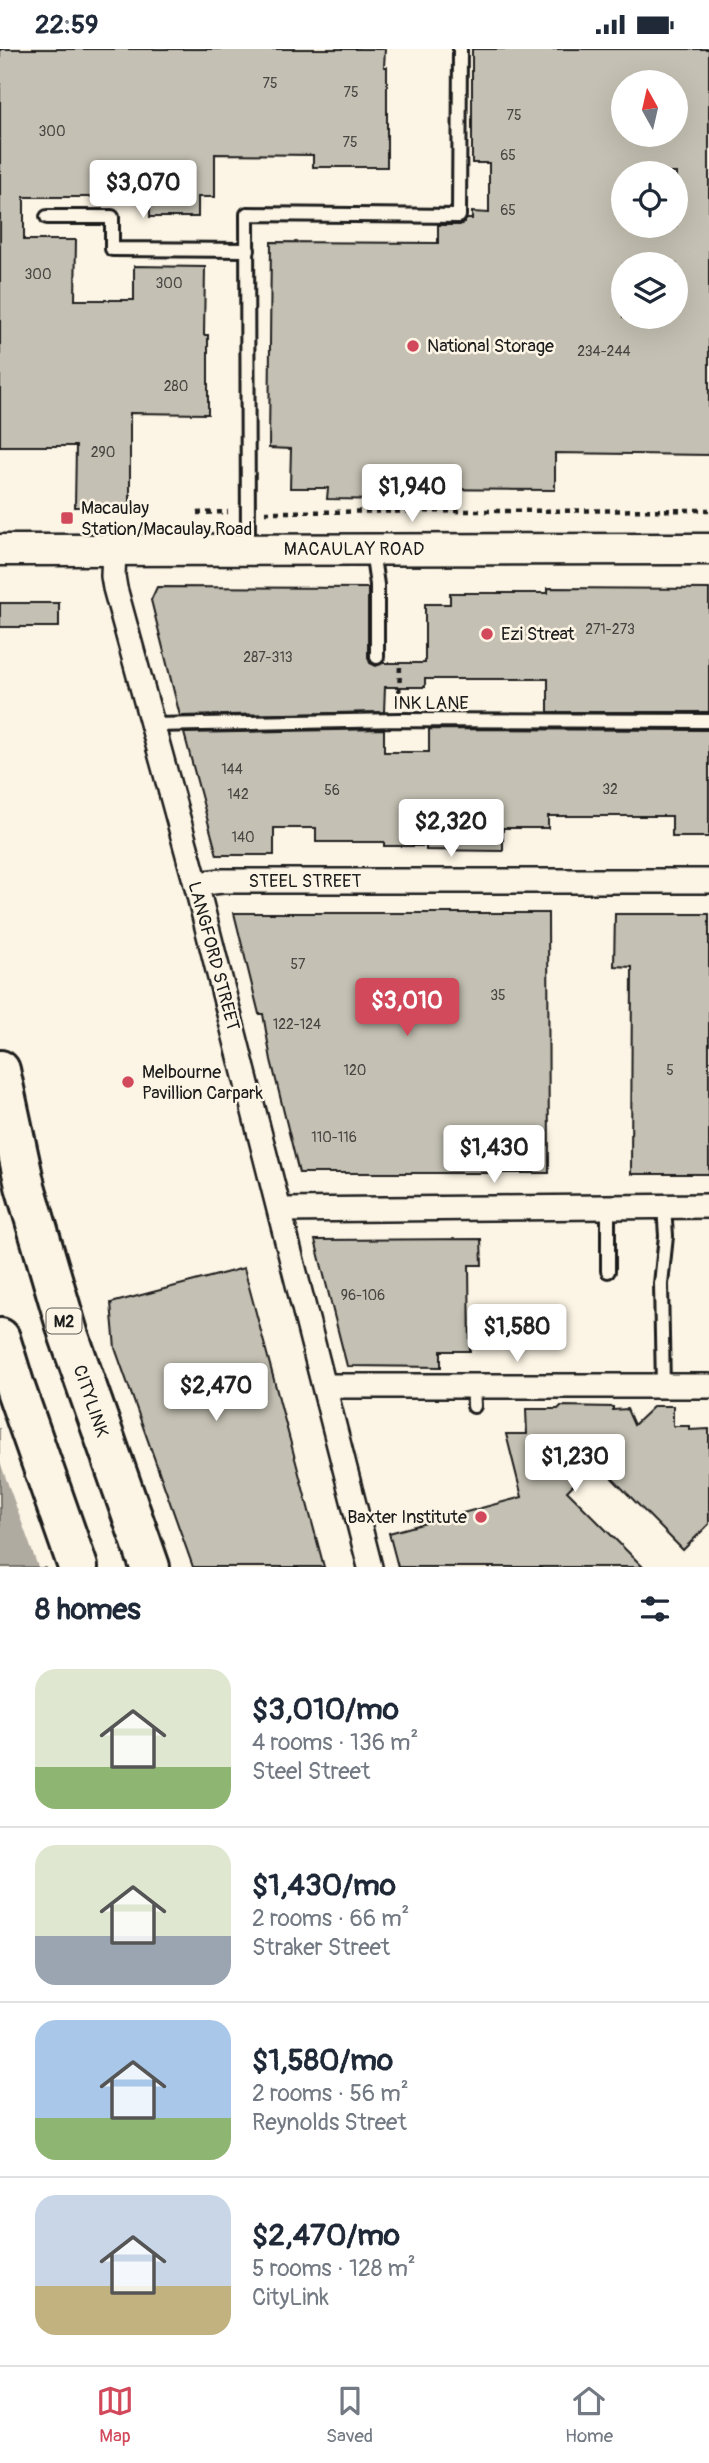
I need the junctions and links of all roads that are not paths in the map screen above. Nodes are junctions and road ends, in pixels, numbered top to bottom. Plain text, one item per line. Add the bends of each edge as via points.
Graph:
1 (460, 49) edge
2 (47, 217) dead end
3 (248, 250) junction
4 (0, 549) edge
5 (114, 549) junction
6 (248, 549) junction
7 (372, 549) junction
8 (709, 549) edge
9 (377, 657) dead end
10 (709, 721) edge
11 (153, 725) junction
12 (709, 881) edge
13 (195, 884) junction
14 (0, 1070) edge
15 (608, 1205) junction
16 (664, 1206) junction
17 (709, 1206) edge
18 (280, 1210) junction
19 (608, 1271) dead end
20 (0, 1338) edge
21 (325, 1385) junction
22 (663, 1386) junction
23 (709, 1386) edge
24 (78, 1567) edge
25 (150, 1567) edge
26 (370, 1567) edge

1 - 3 lane via 459,216 247,214
2 - 3 lane via 112,217 112,249
3 - 6 lane
4 - 5 street, MACAULAY ROAD
5 - 6 street, MACAULAY ROAD
5 - 11 street, LANGFORD STREET via 113,576
6 - 7 street, MACAULAY ROAD
7 - 8 street, MACAULAY ROAD
7 - 9 lane
10 - 11 lane, INK LANE
11 - 13 street, LANGFORD STREET
12 - 13 street, STEEL STREET
13 - 18 street, LANGFORD STREET
14 - 25 highway, CITYLINK / M2 via 25,1185 69,1336
15 - 16 street
15 - 18 street
15 - 19 lane
16 - 17 street
16 - 22 lane
18 - 21 street, LANGFORD STREET
20 - 24 highway
21 - 22 street via 474,1396
21 - 26 street, LANGFORD STREET
22 - 23 street

